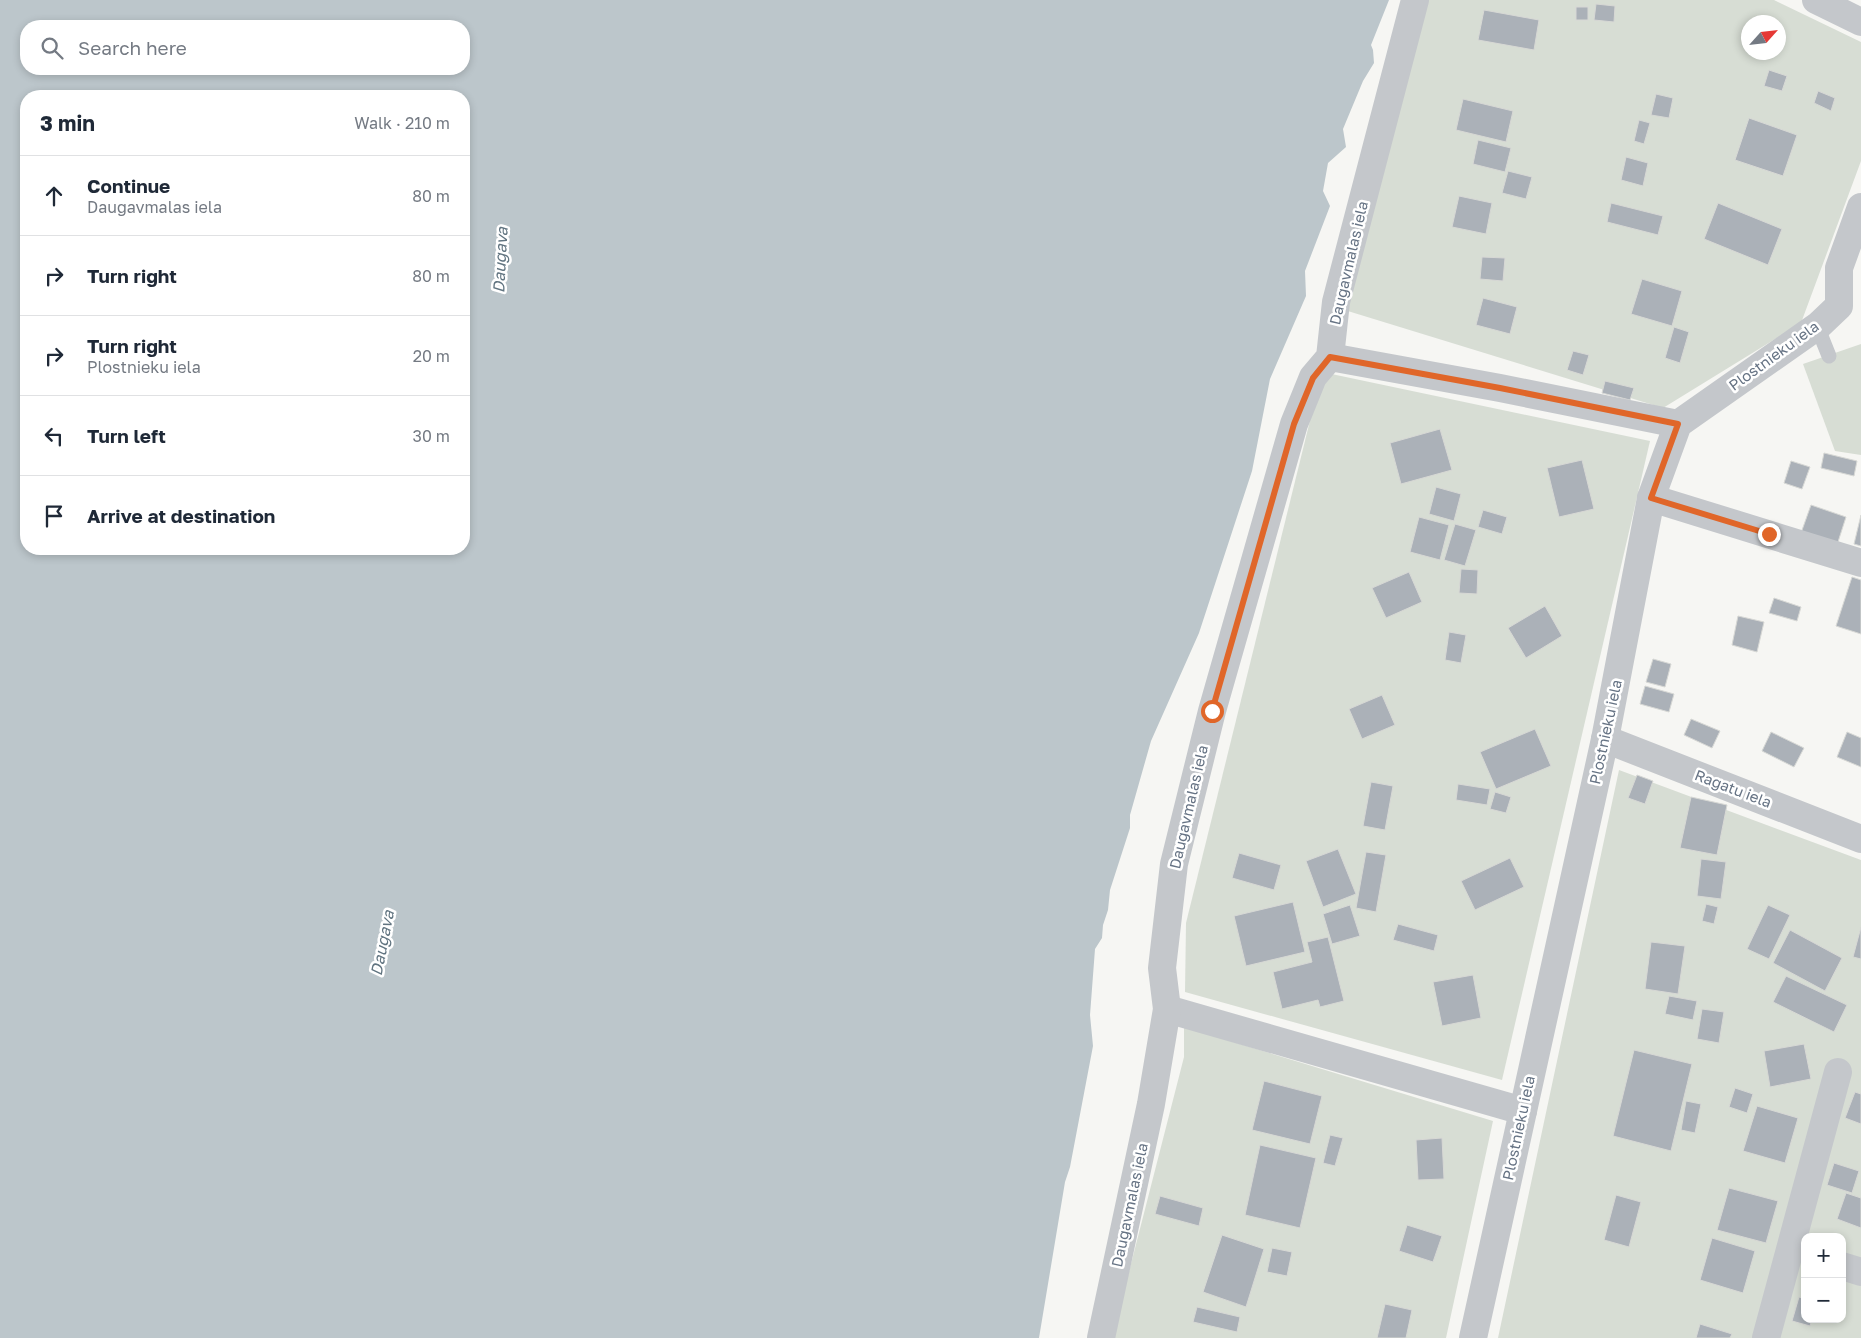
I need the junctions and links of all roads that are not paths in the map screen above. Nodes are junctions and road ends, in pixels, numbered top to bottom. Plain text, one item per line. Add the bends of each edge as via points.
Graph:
1 (1415, 0) edge
2 (1816, 0) edge
3 (1861, 22) edge
4 (1861, 207) edge
5 (1850, 306) edge
6 (1817, 326) junction
7 (1829, 356) dead end
8 (1330, 357) junction
9 (1678, 424) junction
10 (1651, 498) junction
11 (1861, 563) edge
12 (1605, 739) junction
13 (1861, 840) edge
14 (1167, 1009) junction
15 (1838, 1072) dead end
16 (1523, 1111) junction
17 (1797, 1252) edge
18 (1846, 1267) edge
19 (1861, 1272) edge
20 (1101, 1338) edge
21 (1473, 1338) edge
22 (1766, 1338) edge

1 - 8 street, Daugavmalas iela via 1336,302
2 - 3 street
4 - 5 street, Plostnieku iela via 1839,268
5 - 6 street, Plostnieku iela
6 - 7 lane
6 - 9 street, Plostnieku iela
8 - 9 street
8 - 14 street, Daugavmalas iela via 1313,378 1294,424 1212,711 1174,864 1162,968
9 - 10 street, Plostnieku iela
10 - 11 street
10 - 12 street, Plostnieku iela
12 - 13 street, Ragatu iela
12 - 16 street, Plostnieku iela
14 - 16 street
14 - 20 street, Daugavmalas iela via 1149,1113
15 - 17 street
16 - 21 street, Plostnieku iela
17 - 22 street
18 - 19 street

